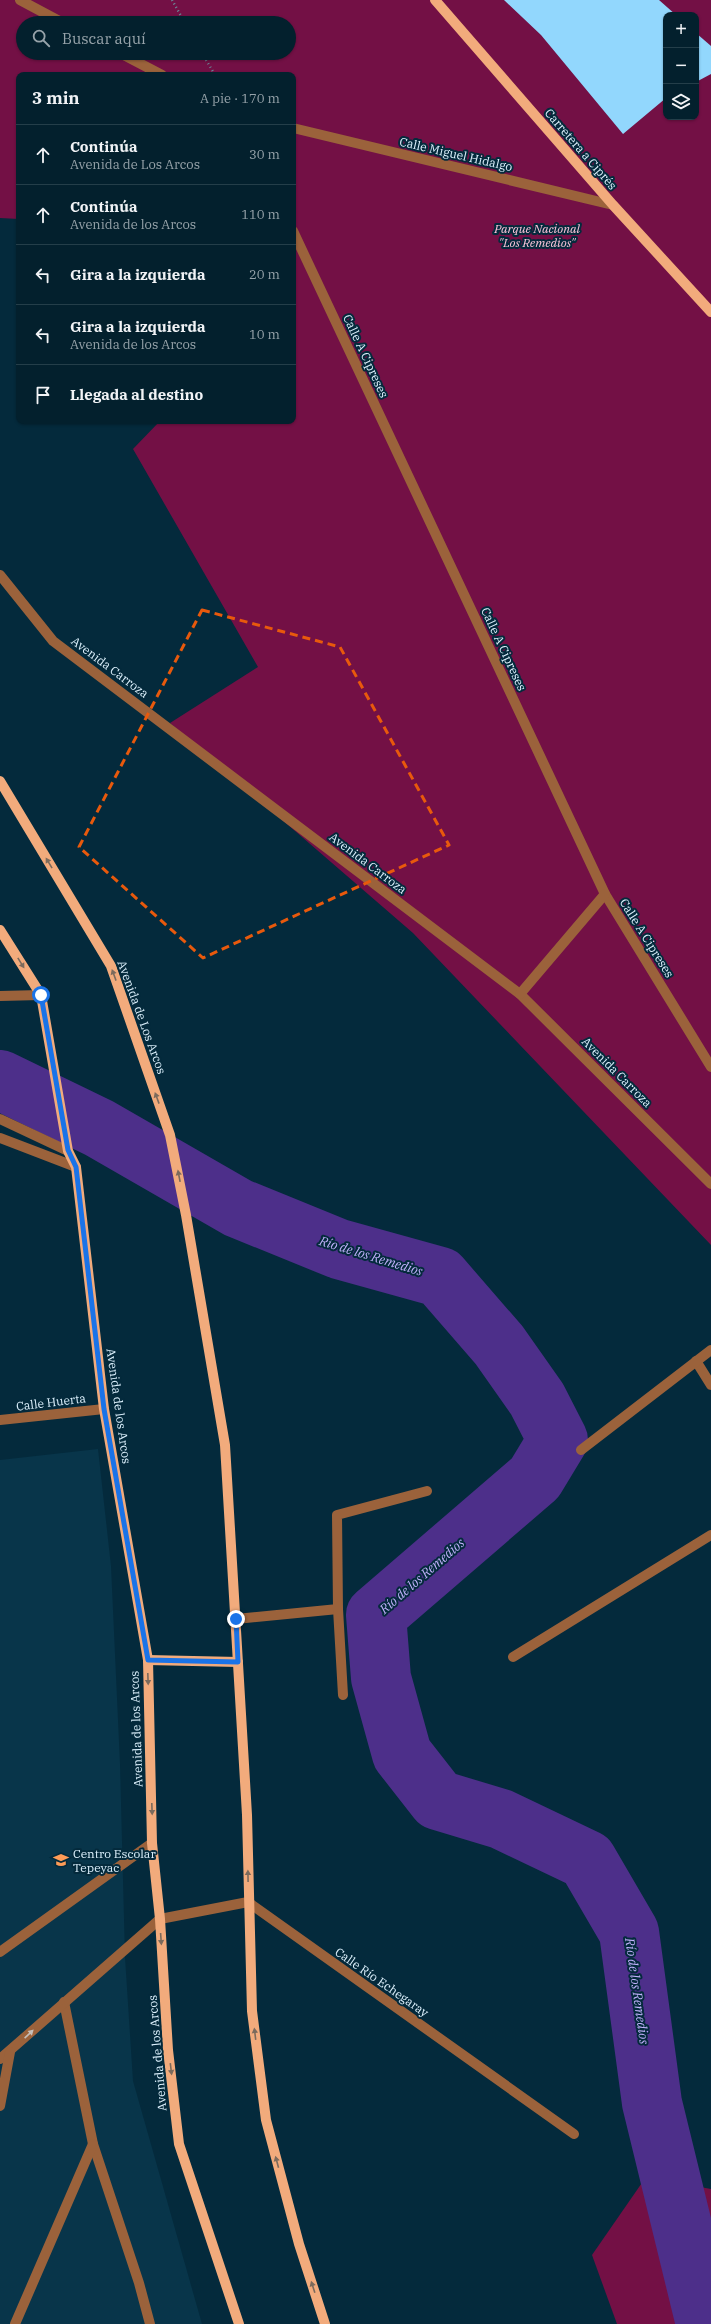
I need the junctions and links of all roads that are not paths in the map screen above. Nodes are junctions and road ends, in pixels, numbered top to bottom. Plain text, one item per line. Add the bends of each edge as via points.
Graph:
1 (20, 0) edge
2 (435, 0) edge
3 (50, 16) edge
4 (133, 60) edge
5 (156, 72) edge
6 (296, 129) edge
7 (613, 205) junction
8 (296, 237) edge
9 (711, 312) edge
10 (0, 575) edge
11 (0, 781) edge
12 (604, 894) junction
13 (0, 930) edge
14 (520, 994) junction
15 (41, 995) junction
16 (0, 996) edge
17 (711, 1067) edge
18 (0, 1119) edge
19 (0, 1138) edge
20 (68, 1150) junction
21 (76, 1167) junction
22 (711, 1184) edge
23 (711, 1350) edge
24 (696, 1361) junction
25 (711, 1385) edge
26 (104, 1409) junction
27 (0, 1420) edge
28 (581, 1450) dead end
29 (427, 1491) dead end
30 (711, 1535) edge
31 (338, 1609) junction
32 (236, 1619) junction
33 (513, 1657) dead end
34 (148, 1660) junction
35 (238, 1662) junction
36 (343, 1695) dead end
37 (152, 1843) junction
38 (248, 1902) junction
39 (160, 1919) junction
40 (0, 1952) edge
41 (64, 2002) junction
42 (10, 2052) junction
43 (0, 2059) edge
44 (0, 2106) edge
45 (574, 2134) dead end
46 (93, 2144) junction
47 (16, 2324) edge
48 (150, 2324) edge
49 (239, 2324) edge
50 (325, 2324) edge

1 - 3 street
2 - 7 main road, Carretera a Ciprés
4 - 5 street
6 - 7 street, Calle Miguel Hidalgo
7 - 9 main road, Carretera a Ciprés
8 - 12 street, Calle A Cipreses
10 - 14 street, Avenida Carroza via 53,641
32 -> 11 main road, Avenida de Los Arcos via 225,1445 170,1135 111,966
12 - 14 street
12 - 17 street, Calle A Cipreses
13 -> 15 main road
14 - 22 street, Avenida Carroza
15 - 16 street
15 - 20 main road, Avenida de los Arcos
18 - 20 street
19 - 21 street
20 - 21 main road, Avenida de los Arcos
21 - 26 main road, Avenida de los Arcos
23 - 24 street
24 - 25 street
24 - 28 street
26 - 27 street, Calle Huerta
26 - 34 main road, Avenida de los Arcos
29 - 31 street via 337,1515
30 - 33 street
31 - 32 street
31 - 36 street
32 - 35 main road
34 - 35 main road
34 -> 37 main road, Avenida de los Arcos
38 -> 35 main road via 247,1815
37 - 39 main road, Avenida de los Arcos
37 - 40 street
38 - 39 street
38 - 45 street, Calle Río Echegaray
50 -> 38 main road via 299,2244 266,2120 252,2011
39 - 41 street
39 -> 49 main road, Avenida de los Arcos via 168,2050 179,2144
42 -> 41 street
41 - 46 street
42 - 43 street
42 - 44 street
46 - 47 street
46 - 48 street

